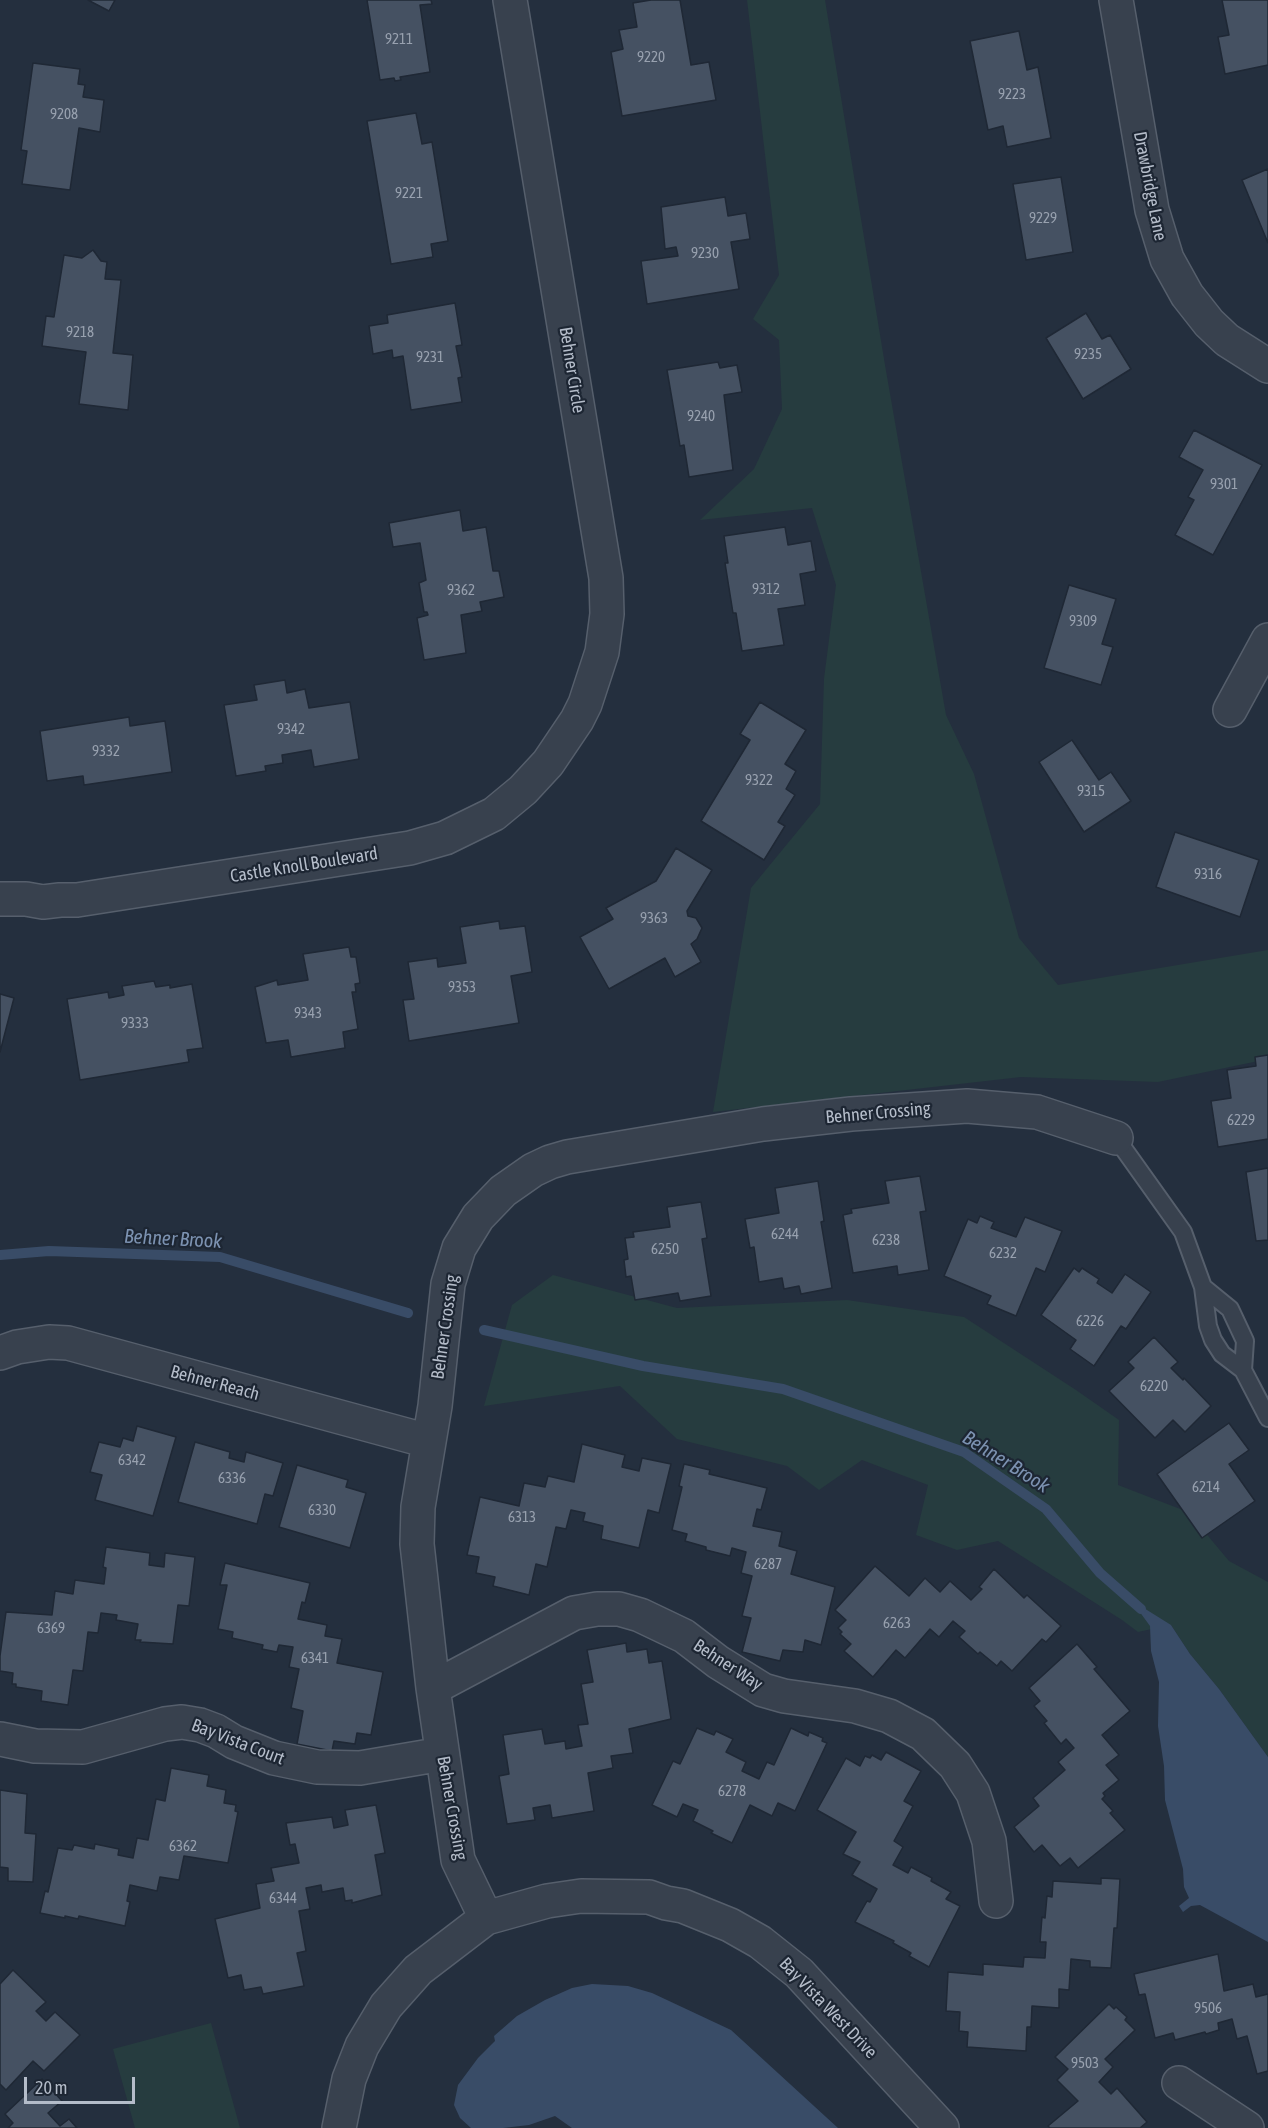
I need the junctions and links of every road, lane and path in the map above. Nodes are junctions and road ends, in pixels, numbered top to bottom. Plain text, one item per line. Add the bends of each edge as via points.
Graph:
1 (510, 0) edge
2 (1116, 0) edge
3 (1268, 366) edge
4 (1268, 640) edge
5 (1230, 710) dead end
6 (567, 735) joint
7 (0, 899) edge
8 (1116, 1138) joint
9 (1203, 1287) junction
10 (0, 1353) edge
11 (1243, 1370) junction
12 (1268, 1418) edge
13 (428, 1441) junction
14 (433, 1688) junction
15 (0, 1739) edge
16 (442, 1754) junction
17 (996, 1901) dead end
18 (486, 1918) junction
19 (1179, 2083) dead end
20 (339, 2128) edge
21 (942, 2128) edge
22 (1247, 2128) edge

1 - 6 street, Behner Circle via 606,578 602,652 585,704
2 - 3 street, Drawbridge Lane via 1152,210 1167,259 1187,295 1209,323 1227,340
4 - 5 street
6 - 7 street, Castle Knoll Boulevard via 523,790 494,814 445,838 410,848 77,900
8 - 9 lane via 1183,1232
8 - 13 street, Behner Crossing via 1037,1112 967,1106 763,1124 550,1162 503,1191 478,1217 459,1248 448,1284
9 - 11 lane via 1213,1340 1222,1354
9 - 11 lane via 1230,1309 1245,1341
10 - 13 street, Behner Reach via 17,1347 68,1342
11 - 12 lane
13 - 14 street, Behner Crossing via 417,1544
14 - 16 street, Behner Crossing
14 - 17 street, Behner Way via 574,1613 619,1609 640,1615 684,1636 763,1690 855,1706 889,1716 923,1734 955,1765 973,1793 989,1841
15 - 16 street, Bay Vista Court via 35,1746 83,1747 182,1722 216,1731 274,1758 317,1767 360,1768
16 - 18 street, Behner Crossing via 458,1860
18 - 20 street via 429,1960 386,2006 362,2046
18 - 21 street, Bay Vista West Drive via 581,1896 649,1897 730,1925 799,1973
19 - 22 street

